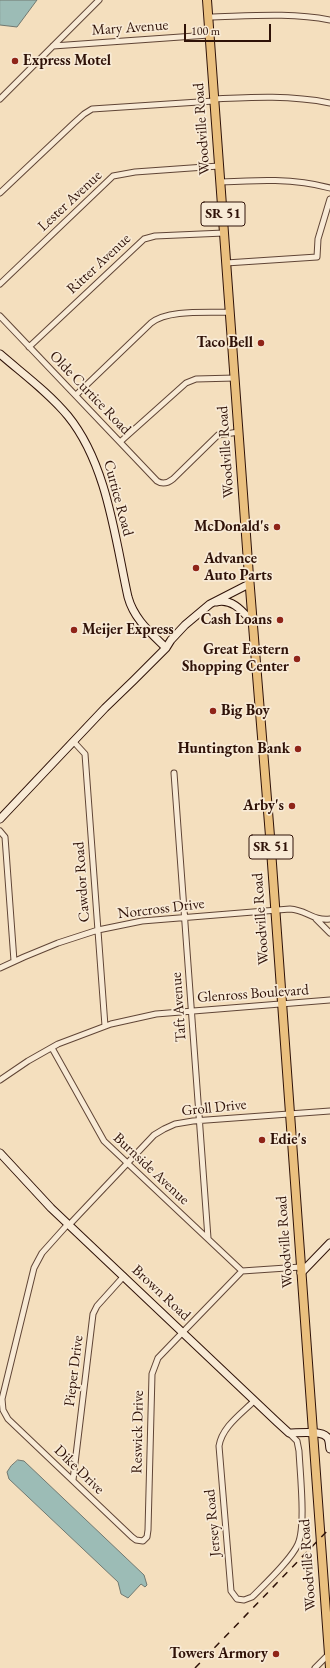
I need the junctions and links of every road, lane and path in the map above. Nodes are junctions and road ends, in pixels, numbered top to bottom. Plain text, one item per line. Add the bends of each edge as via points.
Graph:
1 (99, 0) edge
2 (207, 0) edge
3 (208, 18) junction
4 (330, 20) edge
5 (209, 35) junction
6 (53, 46) junction
7 (0, 99) edge
8 (214, 100) junction
9 (330, 103) edge
10 (219, 166) junction
11 (220, 182) junction
12 (330, 188) edge
13 (0, 192) edge
14 (330, 200) edge
15 (224, 233) junction
16 (226, 263) junction
17 (0, 284) edge
18 (230, 312) junction
19 (0, 316) edge
20 (29, 347) junction
21 (0, 354) edge
22 (235, 378) junction
23 (76, 395) junction
24 (239, 432) junction
25 (120, 442) junction
26 (249, 584) junction
27 (214, 602) junction
28 (253, 623) junction
29 (166, 648) junction
30 (73, 741) junction
31 (174, 773) dead end
32 (0, 819) edge
33 (0, 831) edge
34 (274, 911) junction
35 (184, 917) junction
36 (315, 918) junction
37 (330, 919) edge
38 (98, 930) junction
39 (330, 933) edge
40 (14, 961) junction
41 (0, 968) edge
42 (330, 1000) edge
43 (281, 1004) junction
44 (191, 1011) junction
45 (105, 1026) junction
46 (52, 1048) junction
47 (0, 1080) edge
48 (330, 1111) edge
49 (289, 1113) junction
50 (200, 1121) junction
51 (0, 1153) edge
52 (127, 1163) junction
53 (68, 1225) junction
54 (208, 1238) junction
55 (330, 1243) edge
56 (301, 1270) junction
57 (242, 1271) junction
58 (124, 1276) junction
59 (183, 1332) junction
60 (254, 1401) junction
61 (3, 1410) joint
62 (289, 1433) junction
63 (313, 1433) junction
64 (330, 1449) edge
65 (73, 1480) junction
66 (143, 1542) joint
67 (329, 1654) junction
68 (315, 1668) edge
69 (330, 1668) edge

1 - 6 street
2 - 3 main road, Woodville Road / SR 51
3 - 4 street via 273,15
3 - 5 main road, Woodville Road / SR 51
5 - 6 street, Mary Avenue
5 - 8 main road, Woodville Road / SR 51
6 - 7 street
8 - 9 street via 278,97
8 - 10 main road, Woodville Road / SR 51
8 - 13 street via 88,111
10 - 11 main road, Woodville Road / SR 51
10 - 17 street, Lester Avenue via 113,176
11 - 12 street via 282,180
11 - 15 main road, Woodville Road / SR 51
14 - 16 street via 318,239 317,257
15 - 16 main road, Woodville Road / SR 51
15 - 20 street, Ritter Avenue via 155,236 144,239
16 - 18 main road, Woodville Road / SR 51
18 - 22 main road, Woodville Road / SR 51
18 - 23 street via 170,314 159,318
19 - 20 street, Olde Curtice Road
20 - 23 street, Olde Curtice Road
21 - 29 street, Curtice Road via 59,406 84,440 95,461 105,490 134,614
22 - 24 main road, Woodville Road / SR 51
22 - 25 street via 196,379 186,382
23 - 25 street, Olde Curtice Road
24 - 25 street, Olde Curtice Road via 218,435 177,475 164,484 157,481
24 - 26 main road, Woodville Road / SR 51
26 - 27 street
26 - 28 main road, Woodville Road / SR 51
27 - 28 street via 236,605
27 - 29 street via 185,625
28 - 34 main road, Woodville Road / SR 51
29 - 30 street
30 - 32 street
30 - 38 street, Cawdor Road via 85,754
31 - 35 street, Taft Avenue
33 - 40 street via 5,837
34 - 35 street, Norcross Drive
34 - 36 street, Norcross Drive via 298,910
34 - 43 main road, Woodville Road / SR 51
35 - 38 street, Norcross Drive via 142,921
35 - 44 street, Taft Avenue
36 - 37 street, Norcross Drive
36 - 39 street
38 - 40 street, Norcross Drive
38 - 45 street, Cawdor Road
40 - 41 street, Norcross Drive
42 - 43 street, Glenross Boulevard
43 - 44 street, Glenross Boulevard
43 - 49 main road, Woodville Road / SR 51
44 - 45 street, Glenross Boulevard via 146,1016
44 - 50 street, Taft Avenue
45 - 46 street, Glenross Boulevard
46 - 47 street, Glenross Boulevard
46 - 52 street, Burnside Avenue via 102,1138
48 - 49 street, Groll Drive
49 - 50 street, Groll Drive
49 - 56 main road, Woodville Road / SR 51
50 - 52 street, Groll Drive via 181,1122 164,1129 148,1140
50 - 54 street, Taft Avenue
51 - 53 street, Brown Road
52 - 53 street, Groll Drive
52 - 54 street, Burnside Avenue
53 - 58 street, Brown Road
53 - 61 street, Groll Drive via 42,1253 34,1268 2,1399
54 - 57 street, Burnside Avenue
55 - 56 street
56 - 57 street
56 - 63 main road, Woodville Road / SR 51
57 - 59 street, Reswick Drive
58 - 59 street, Brown Road
58 - 65 street, Pieper Drive via 93,1314
59 - 60 street, Brown Road
59 - 66 street, Reswick Drive via 158,1358 152,1374 148,1530
60 - 62 street, Brown Road
60 - 62 street, Jersey Road via 226,1429 219,1446 230,1584 237,1600 248,1599 279,1568 296,1548 301,1533 299,1446
61 - 65 street, Dike Drive via 8,1419
62 - 63 street
63 - 64 street via 327,1437
63 - 67 main road, Woodville Road / SR 51
65 - 66 street, Dike Drive via 132,1537
67 - 68 street
67 - 69 main road, Woodville Road / SR 51

